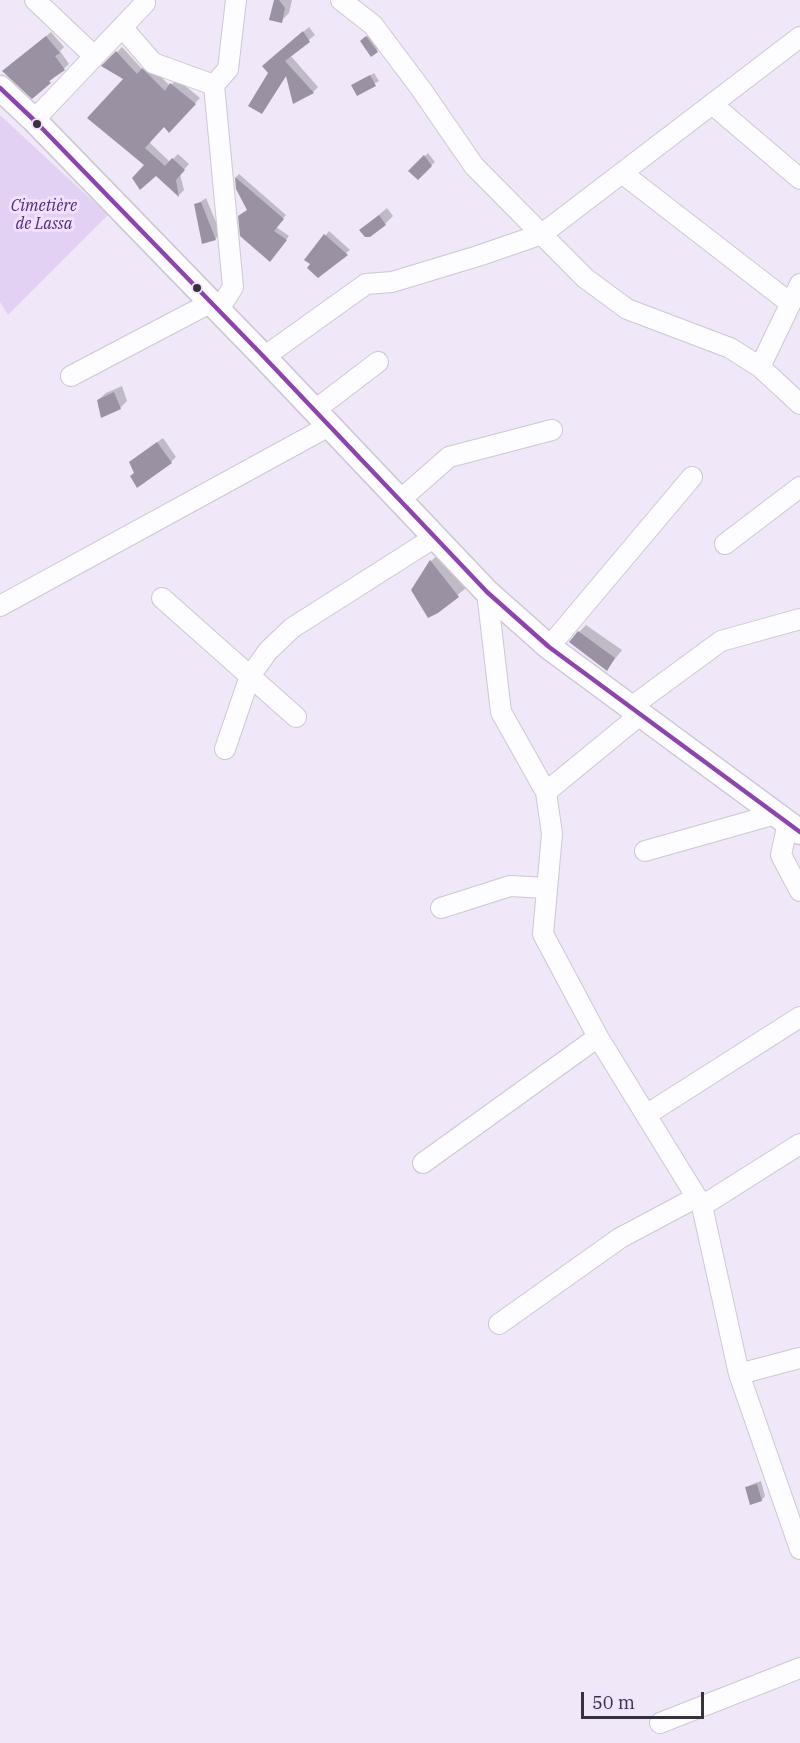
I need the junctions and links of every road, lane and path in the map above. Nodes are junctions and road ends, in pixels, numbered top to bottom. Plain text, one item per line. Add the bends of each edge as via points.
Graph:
1 (35, 0) edge
2 (236, 0) edge
3 (341, 0) edge
4 (145, 3) dead end
5 (122, 27) junction
6 (800, 37) edge
7 (94, 56) junction
8 (214, 85) junction
9 (0, 88) edge
10 (712, 104) junction
11 (34, 120) junction
12 (622, 173) junction
13 (800, 179) edge
14 (542, 234) junction
15 (800, 284) edge
16 (790, 303) junction
17 (214, 307) junction
18 (264, 357) junction
19 (378, 362) dead end
20 (760, 367) junction
21 (71, 376) dead end
22 (800, 404) edge
23 (322, 418) junction
24 (552, 430) dead end
25 (692, 477) dead end
26 (800, 487) edge
27 (400, 500) junction
28 (435, 537) junction
29 (725, 544) dead end
30 (487, 592) junction
31 (162, 598) dead end
32 (0, 606) edge
33 (800, 619) edge
34 (549, 647) junction
35 (250, 676) junction
36 (636, 711) junction
37 (296, 717) dead end
38 (225, 749) dead end
39 (546, 792) junction
40 (788, 823) edge
41 (645, 851) dead end
42 (547, 888) junction
43 (800, 891) edge
44 (441, 908) dead end
45 (800, 1017) edge
46 (598, 1037) junction
47 (646, 1115) junction
48 (800, 1144) edge
49 (423, 1163) dead end
50 (700, 1202) junction
51 (499, 1324) dead end
52 (800, 1358) edge
53 (739, 1374) junction
54 (800, 1549) edge
55 (800, 1668) edge
56 (660, 1723) dead end

1 - 7 street
2 - 8 street via 228,69
3 - 14 street via 374,25 474,166
4 - 5 street
5 - 7 street
5 - 8 street via 153,63
6 - 10 street
7 - 11 street
8 - 17 street via 233,287
9 - 11 street
10 - 12 street
10 - 13 street
11 - 17 street
12 - 14 street
12 - 16 street
14 - 18 street via 392,282 366,284
14 - 20 street via 585,278 627,309 730,348
15 - 16 street
16 - 20 street
17 - 18 street
17 - 21 street
18 - 23 street
19 - 23 street
20 - 22 street
23 - 27 street
23 - 32 street
24 - 27 street via 449,457
25 - 34 street
26 - 29 street
27 - 28 street
28 - 30 street
28 - 35 street via 292,628
30 - 34 street
30 - 39 street via 501,712
31 - 35 street
33 - 36 street via 721,641
34 - 36 street
35 - 37 street
35 - 38 street
36 - 39 street
36 - 40 street
39 - 42 street via 552,834
40 - 41 street
40 - 43 street via 781,855
42 - 44 street via 510,886
42 - 46 street via 543,934
45 - 47 street
46 - 47 street
46 - 49 street
47 - 50 street
48 - 50 street
50 - 51 street via 620,1238
50 - 53 street
52 - 53 street
53 - 54 street
55 - 56 street

